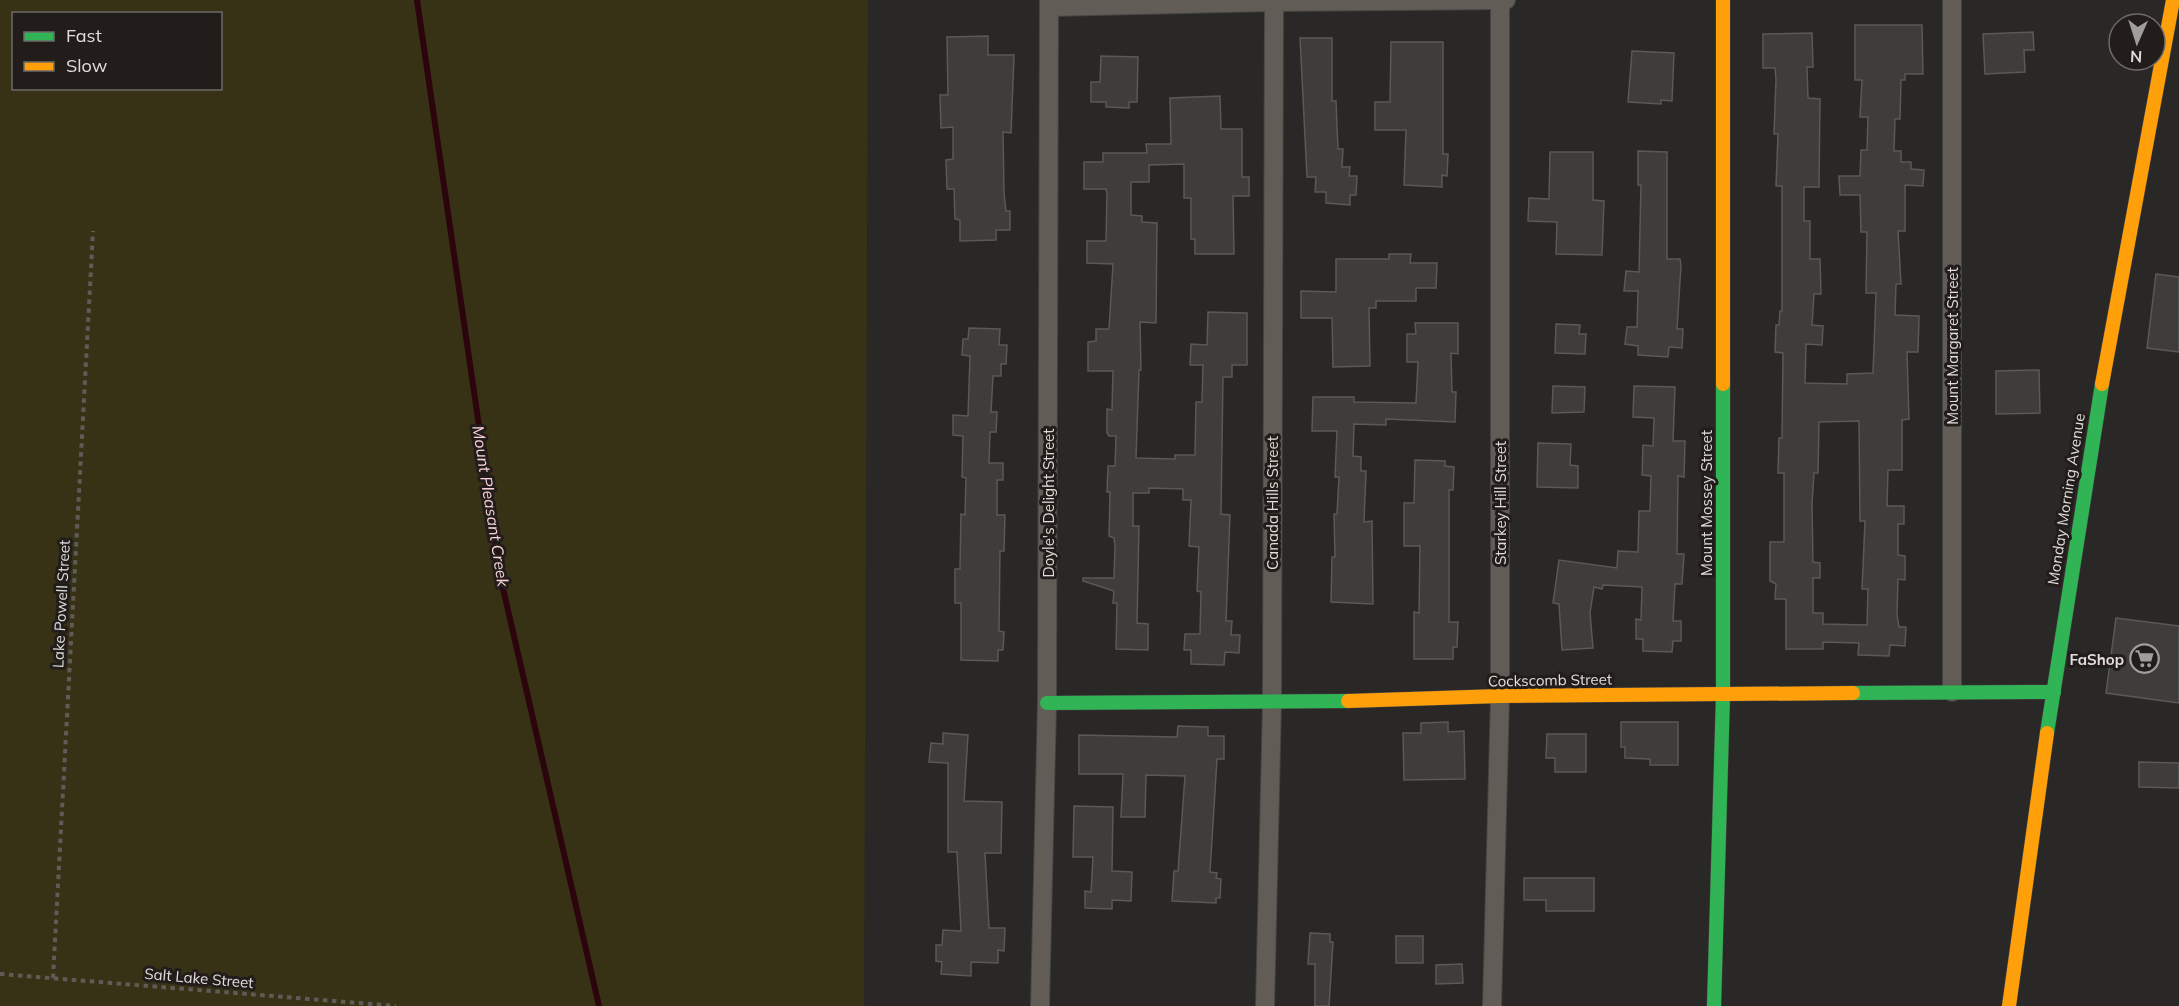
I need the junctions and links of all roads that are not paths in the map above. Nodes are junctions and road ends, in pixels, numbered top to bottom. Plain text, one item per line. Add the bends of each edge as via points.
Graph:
1 (1500, 0) edge
2 (1506, 0) edge
3 (1723, 0) edge
4 (1952, 0) edge
5 (2173, 0) edge
6 (1274, 1) edge
7 (1049, 4) edge
8 (1952, 692) junction
9 (2054, 692) junction
10 (1723, 695) junction
11 (1500, 696) junction
12 (1047, 703) junction
13 (1272, 703) junction
14 (1040, 1006) edge
15 (1265, 1006) edge
16 (1492, 1006) edge
17 (1714, 1006) edge
18 (2009, 1006) edge

1 - 2 street
1 - 6 street
1 - 11 street, Starkey Hill Street
3 - 10 street, Mount Mossey Street
4 - 8 street, Mount Margaret Street
5 - 9 street, Monday Morning Avenue via 2079,516
6 - 7 street
6 - 13 street, Canada Hills Street
7 - 12 street, Doyle's Delight Street
8 - 9 street, Cockscomb Street
8 - 10 street, Cockscomb Street
9 - 18 street, Monday Morning Avenue
10 - 11 street, Cockscomb Street
10 - 17 street, Mount Mossey Street
11 - 13 street, Cockscomb Street
11 - 16 street, Starkey Hill Street
12 - 13 street, Cockscomb Street
12 - 14 street, Doyle's Delight Street
13 - 15 street, Canada Hills Street

